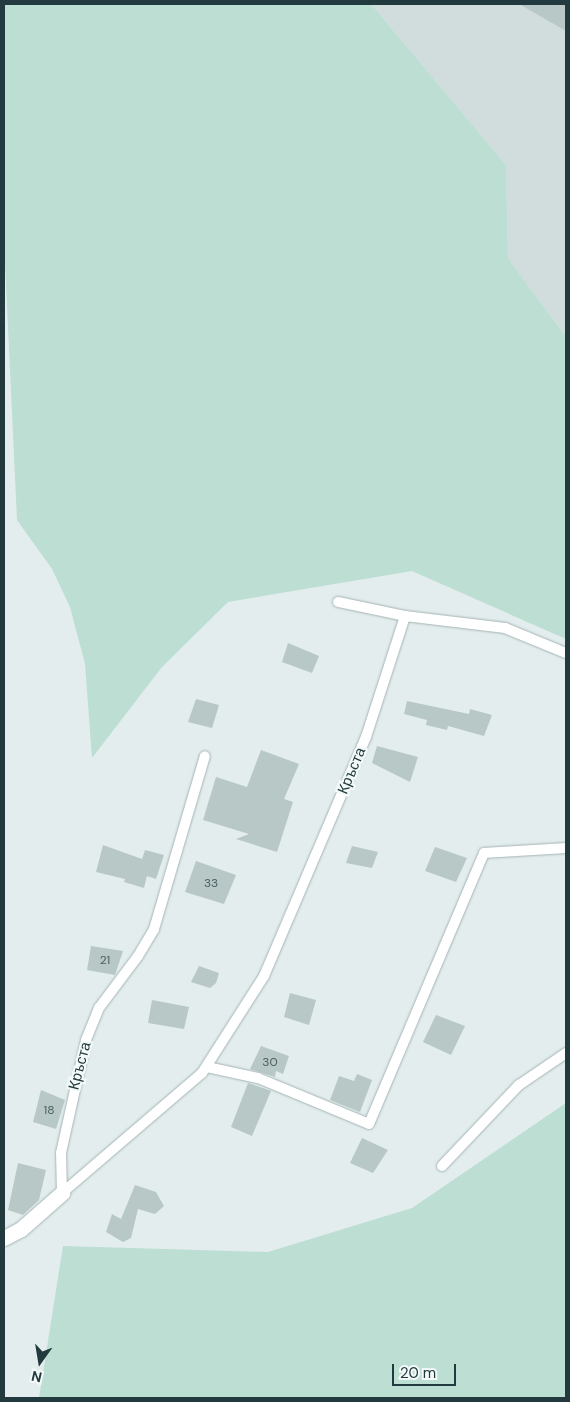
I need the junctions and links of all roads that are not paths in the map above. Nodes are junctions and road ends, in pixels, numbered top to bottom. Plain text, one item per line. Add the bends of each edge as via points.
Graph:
1 (338, 602) dead end
2 (405, 616) junction
3 (566, 653) edge
4 (205, 756) dead end
5 (566, 848) edge
6 (566, 1053) edge
7 (207, 1067) junction
8 (442, 1166) dead end
9 (62, 1193) junction
10 (4, 1238) edge

1 - 2 lane
2 - 3 lane via 506,628
2 - 7 lane, Кръста via 366,737 281,942 264,976
4 - 9 lane, Кръста via 154,929 99,1008 86,1040 61,1153
5 - 7 lane via 484,853 369,1124 258,1078
6 - 8 lane via 518,1085
7 - 9 lane, Кръста via 194,1082
9 - 10 street, Кръста via 21,1229

